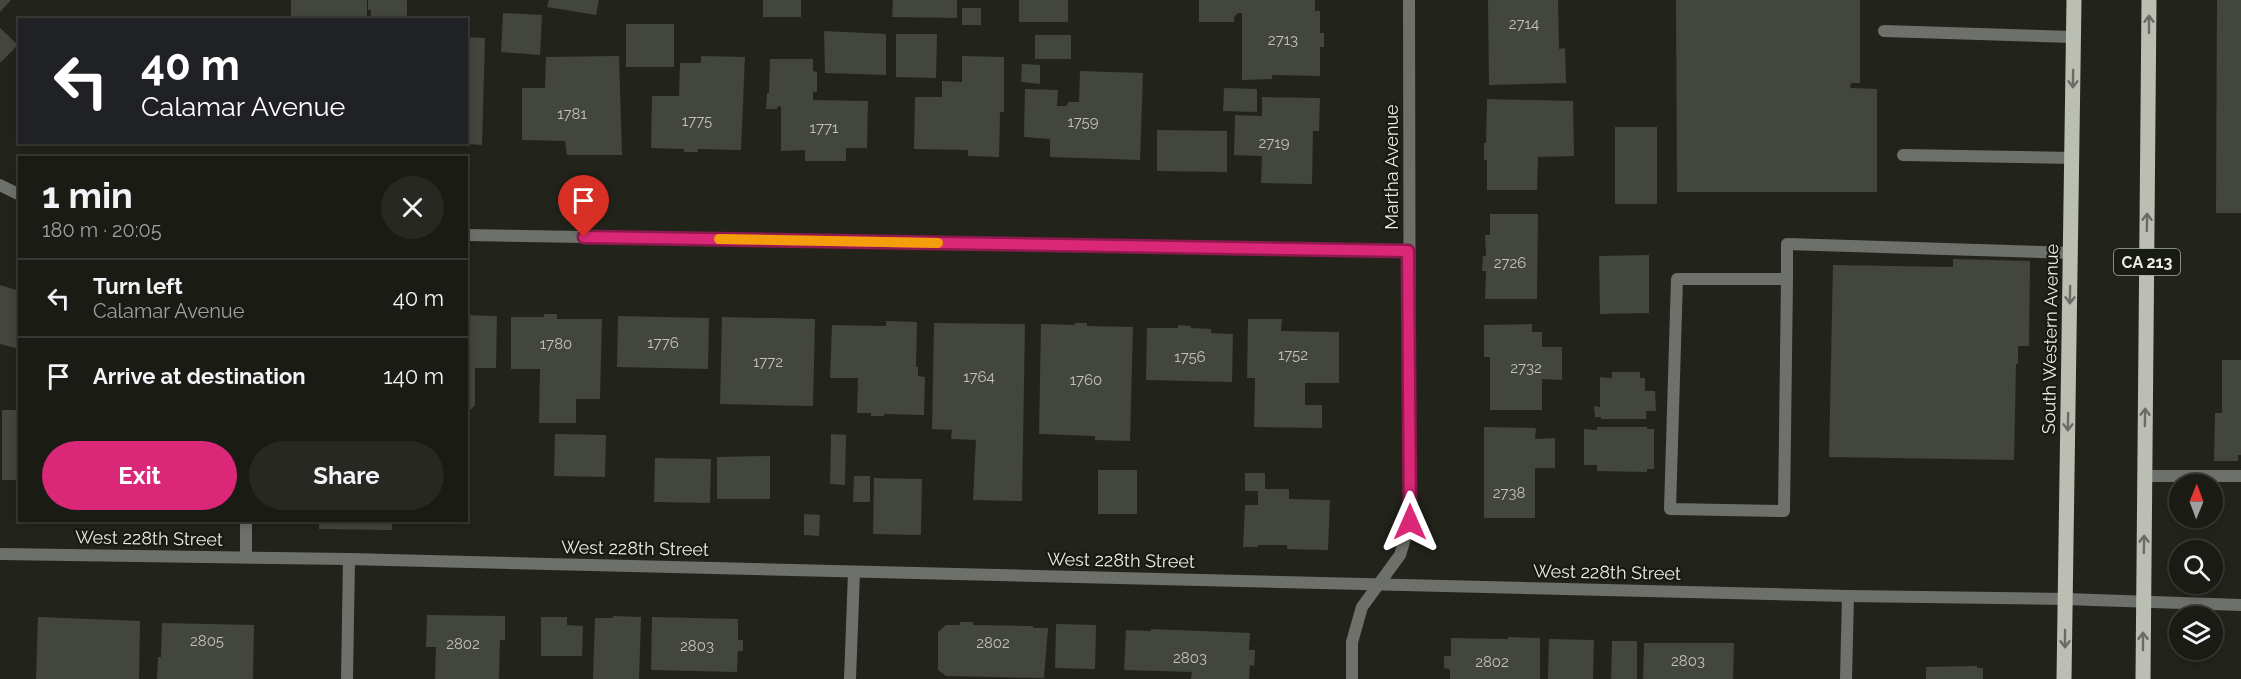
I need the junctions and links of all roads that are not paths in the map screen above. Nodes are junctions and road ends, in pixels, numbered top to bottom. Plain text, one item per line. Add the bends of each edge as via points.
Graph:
1 (1409, 0) edge
2 (2074, 0) edge
3 (2149, 0) edge
4 (1884, 31) dead end
5 (2073, 37) junction
6 (1903, 155) dead end
7 (2072, 158) junction
8 (0, 185) edge
9 (18, 194) edge
10 (468, 235) edge
11 (1408, 251) junction
12 (2071, 253) junction
13 (1787, 279) junction
14 (2145, 476) junction
15 (2241, 476) edge
16 (246, 522) edge
17 (0, 554) edge
18 (246, 557) junction
19 (349, 559) junction
20 (854, 572) junction
21 (1380, 584) junction
22 (1848, 596) junction
23 (2065, 599) junction
24 (2143, 602) junction
25 (2241, 605) edge
26 (348, 679) edge
27 (850, 679) edge
28 (1352, 679) edge
29 (1846, 679) edge
30 (2064, 679) edge
31 (2143, 679) edge

1 - 11 street, Martha Avenue
2 - 5 main road, South Western Avenue
14 -> 3 main road, CA 213
4 - 5 street
5 -> 7 main road, South Western Avenue
6 - 7 street
7 - 12 main road, South Western Avenue
8 - 9 street
10 - 11 street
11 - 21 street, Martha Avenue via 1410,522 1400,555
12 - 13 street via 1787,244
12 -> 23 main road, South Western Avenue
13 - 13 street via 1784,511 1670,509 1677,279
14 - 15 street
24 -> 14 main road, CA 213
16 - 18 street
17 - 18 street, West 228th Street
18 - 19 street, West 228th Street
19 - 20 street, West 228th Street
19 - 26 street
20 - 21 street, West 228th Street
20 - 27 street
21 - 22 street, West 228th Street
21 - 28 street, Martha Avenue via 1362,608 1352,642
22 - 23 street, West 228th Street
22 - 29 street
23 - 24 street, West 228th Street
23 -> 30 main road, South Western Avenue
24 - 25 street, West 228th Street
31 -> 24 main road, CA 213

